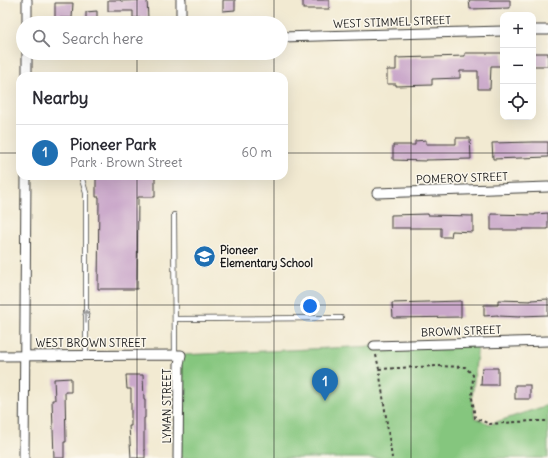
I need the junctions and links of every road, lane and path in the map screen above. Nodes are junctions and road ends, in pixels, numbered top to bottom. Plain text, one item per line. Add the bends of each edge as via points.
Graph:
1 (27, 0) edge
2 (181, 0) edge
3 (27, 16) edge
4 (181, 16) edge
5 (536, 30) edge
6 (548, 30) edge
7 (500, 31) edge
8 (288, 37) edge
9 (27, 60) edge
10 (27, 72) edge
11 (26, 180) edge
12 (82, 180) edge
13 (548, 187) edge
14 (377, 193) dead end
15 (174, 215) dead end
16 (341, 318) dead end
17 (175, 319) junction
18 (548, 341) edge
19 (374, 346) joint
20 (25, 355) junction
21 (86, 355) junction
22 (178, 355) junction
23 (0, 356) edge
24 (380, 369) junction
25 (548, 421) edge
26 (24, 458) edge
27 (178, 458) edge
28 (392, 458) edge

1 - 3 street
2 - 4 street
5 - 6 street
7 - 8 street, WEST STIMMEL STREET
9 - 10 street
11 - 20 street
21 -> 12 lane via 86,194
13 - 14 street, POMEROY STREET
15 - 17 lane
16 - 17 lane
17 - 22 lane
18 - 19 street, BROWN STREET
19 - 24 path
20 - 21 street, WEST BROWN STREET
20 - 23 street, WEST BROWN STREET
20 - 26 street
21 - 22 street, WEST BROWN STREET
22 - 27 street, LYMAN STREET
24 - 25 path via 465,367 473,375 472,398 475,418 490,424
24 - 28 path

